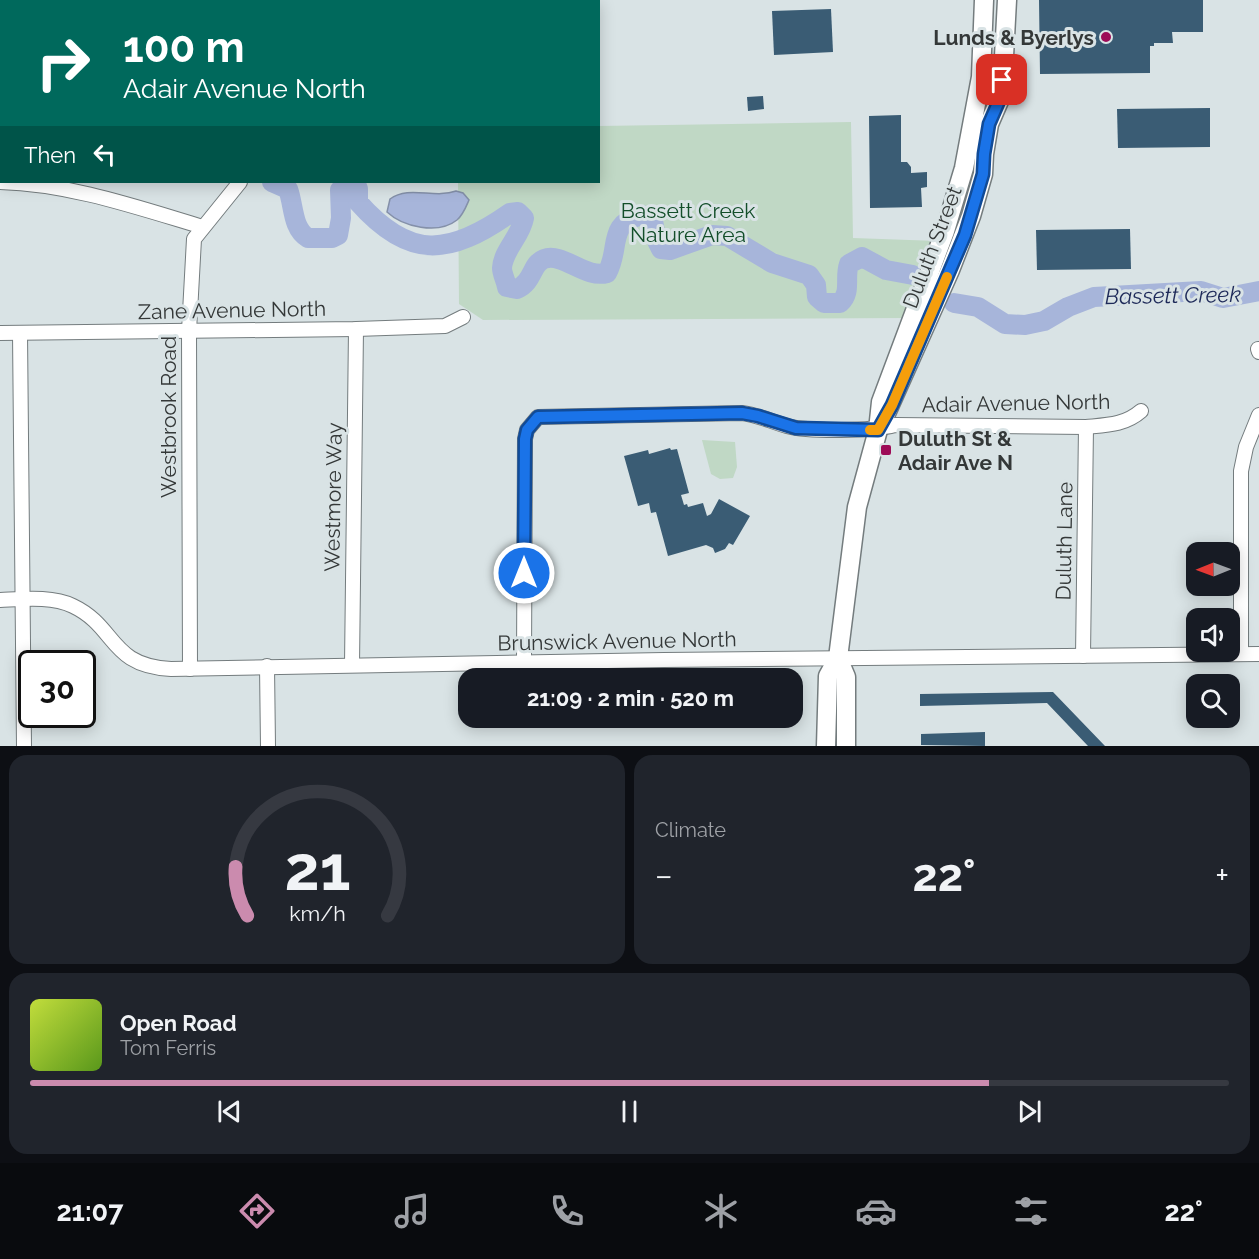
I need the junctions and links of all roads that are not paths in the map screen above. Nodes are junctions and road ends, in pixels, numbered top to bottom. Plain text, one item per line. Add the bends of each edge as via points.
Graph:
1 (984, 0) edge
2 (1007, 0) edge
3 (13, 183) edge
4 (239, 183) edge
5 (203, 227) junction
6 (463, 317) dead end
7 (356, 329) junction
8 (189, 331) junction
9 (0, 333) edge
10 (20, 333) junction
11 (1141, 411) dead end
12 (1259, 415) edge
13 (1086, 427) junction
14 (878, 430) junction
15 (22, 599) junction
16 (0, 600) edge
17 (1241, 654) junction
18 (1259, 654) edge
19 (1083, 656) junction
20 (838, 658) junction
21 (524, 662) junction
22 (352, 665) junction
23 (267, 666) junction
24 (190, 669) junction
25 (24, 746) edge
26 (268, 746) edge
27 (826, 746) edge
28 (846, 746) edge

1 - 14 street, Duluth Street via 981,77 964,168 939,247 888,377 880,402
2 - 14 street, Duluth Street via 1002,94 989,124 983,174 965,235
3 - 5 street via 88,193
4 - 5 street, Westbrook Road
5 - 8 street, Westbrook Road via 194,239
6 - 7 street, Zane Avenue North via 444,326
7 - 8 street, Zane Avenue North
7 - 22 street, Westmore Way
8 - 10 street, Zane Avenue North
8 - 24 street, Westbrook Road
9 - 10 street, Zane Avenue North
10 - 15 street
11 - 13 street, Adair Avenue North via 1131,420
12 - 17 street via 1240,471
13 - 14 street, Adair Avenue North via 895,425
13 - 19 street, Duluth Lane
14 - 20 street, Duluth Street via 857,507
14 - 21 street, Adair Avenue North via 796,428 742,413 538,417 525,439
15 - 16 street, Brunswick Avenue North
15 - 24 street, Brunswick Avenue North via 58,601 78,609 127,657 141,664
15 - 25 street
17 - 18 street, Brunswick Avenue North
17 - 19 street, Brunswick Avenue North
19 - 20 street, Brunswick Avenue North
20 - 21 street, Brunswick Avenue North
20 - 27 street, Duluth Street via 828,676
20 - 28 street, Duluth Street via 846,677
21 - 22 street, Brunswick Avenue North
22 - 23 street, Brunswick Avenue North
23 - 24 street, Brunswick Avenue North
23 - 26 street

